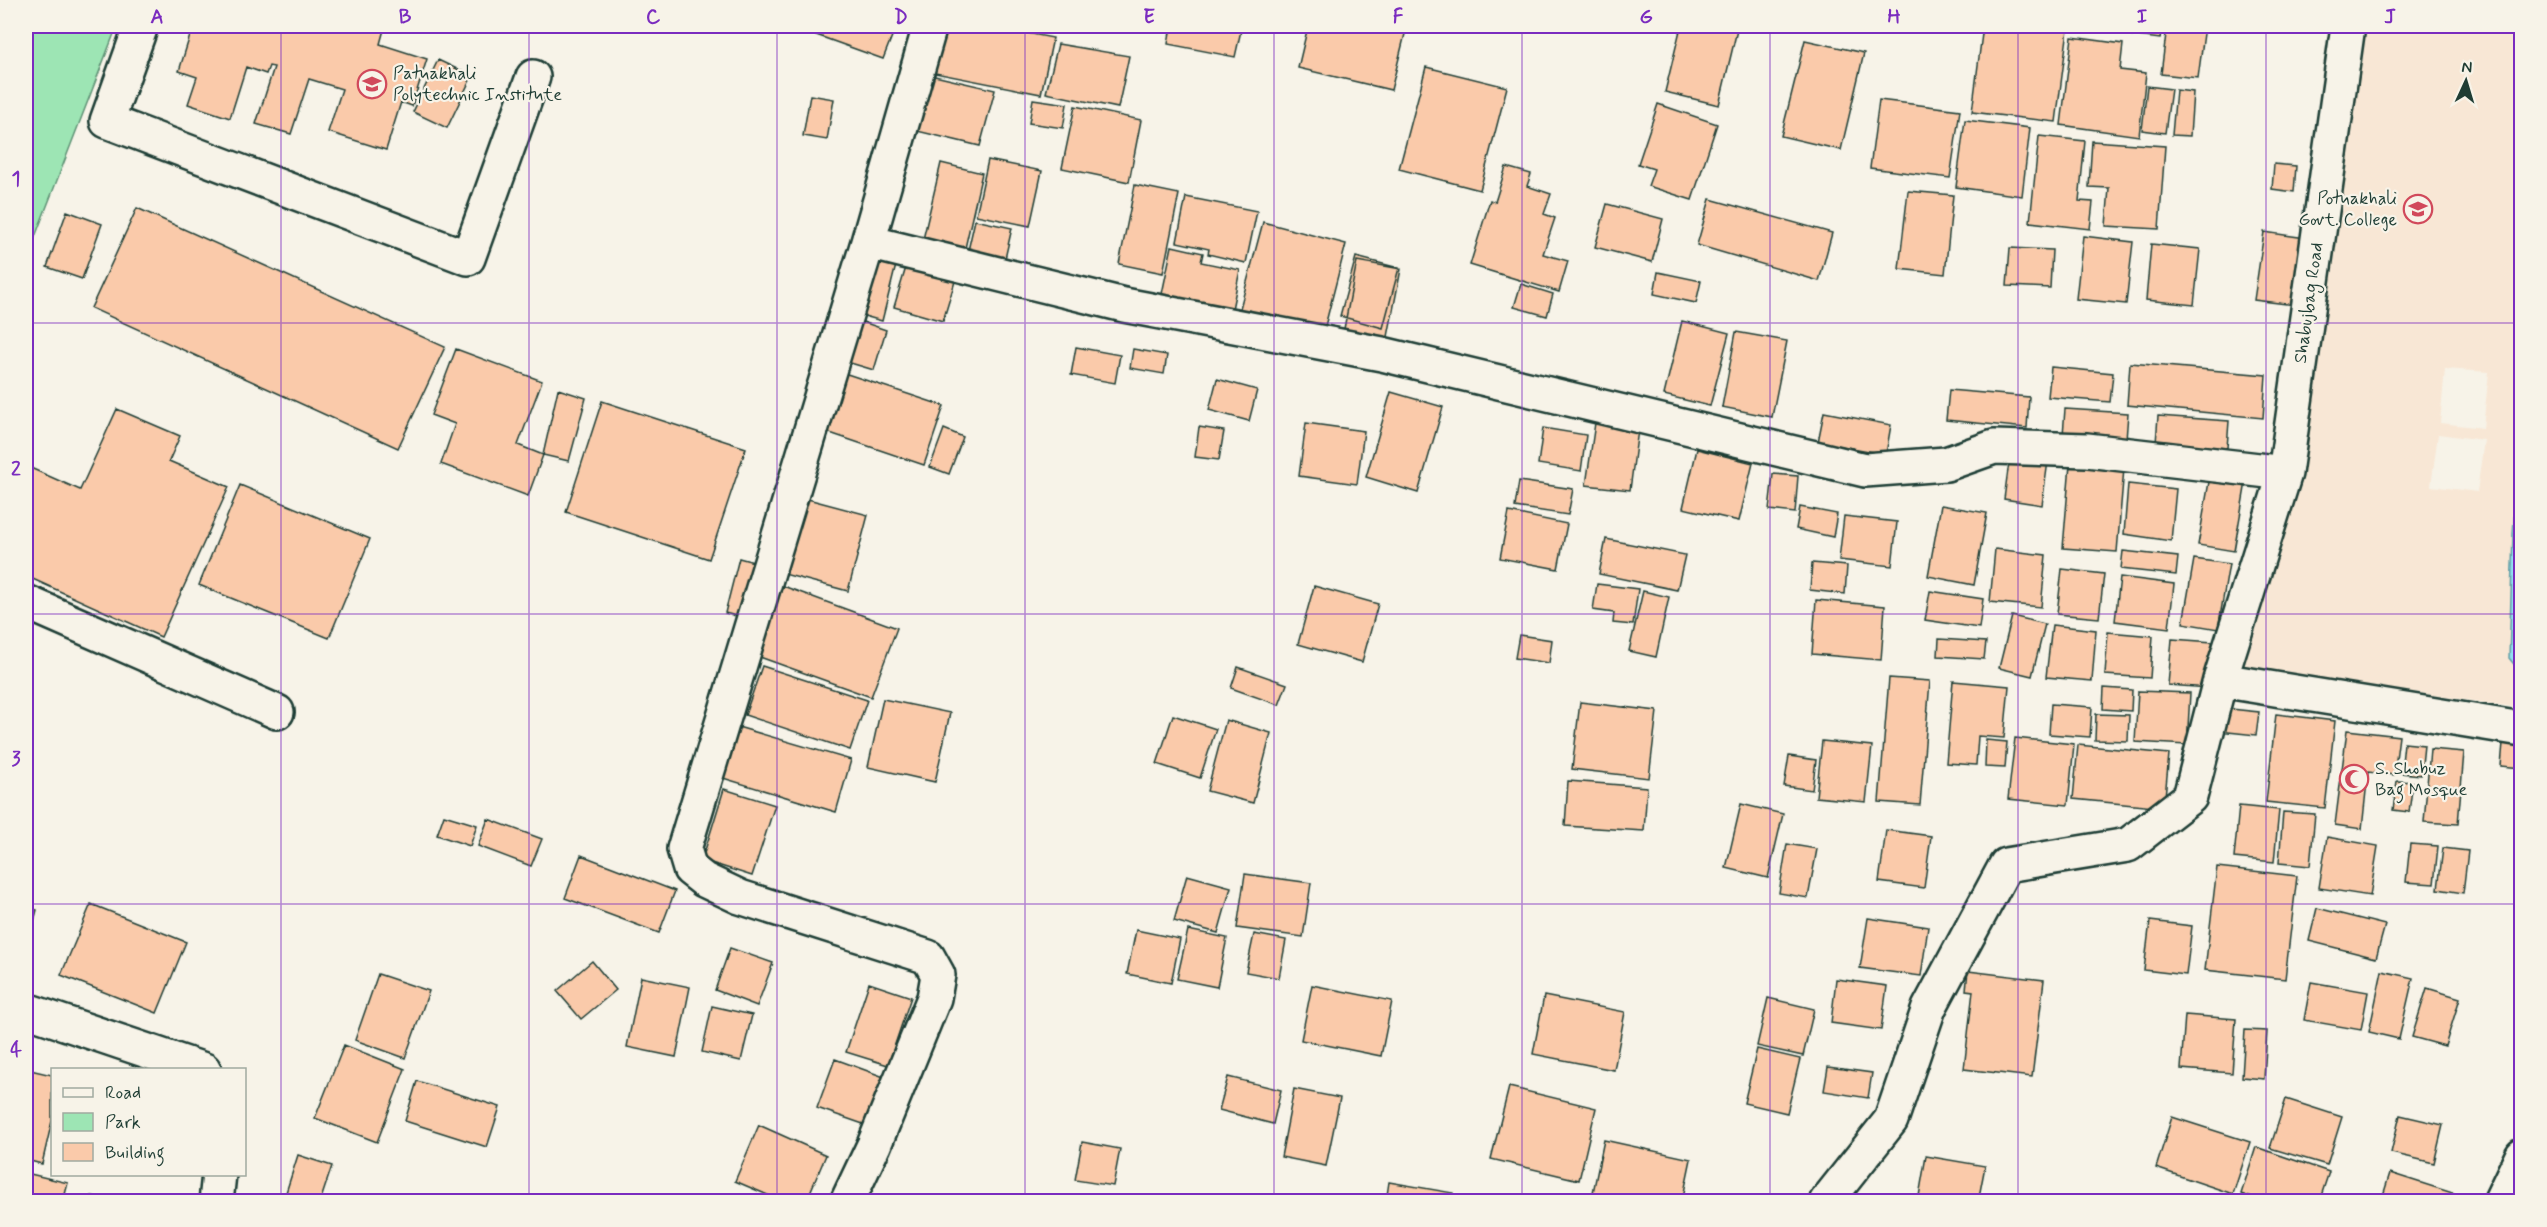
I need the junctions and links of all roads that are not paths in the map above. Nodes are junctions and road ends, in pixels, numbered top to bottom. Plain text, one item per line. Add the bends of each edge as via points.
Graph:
1 (141, 26) edge
2 (930, 26) edge
3 (2348, 26) edge
4 (532, 77) dead end
5 (868, 242) junction
6 (2285, 473) junction
7 (26, 602) edge
8 (2220, 680) junction
9 (277, 712) dead end
10 (2522, 729) edge
11 (26, 1010) edge
12 (198, 1068) edge
13 (2522, 1156) edge
14 (219, 1176) edge
15 (216, 1202) edge
16 (847, 1202) edge
17 (1826, 1202) edge
18 (2499, 1202) edge

1 - 4 street via 106,121 468,258
2 - 5 street
3 - 6 street, Shabujbag Road
5 - 6 street via 1124,305 1382,354 1865,470 1946,464 1994,447 2087,450
5 - 16 street via 684,849 690,869 704,880 740,897 928,957 938,975 930,1009
6 - 8 street, Shabujbag Road
7 - 9 street
8 - 10 street
8 - 17 street, Shabujbag Road via 2190,797 2128,845 2006,865 1929,1008 1891,1120
11 - 12 street
13 - 18 street
14 - 15 street

